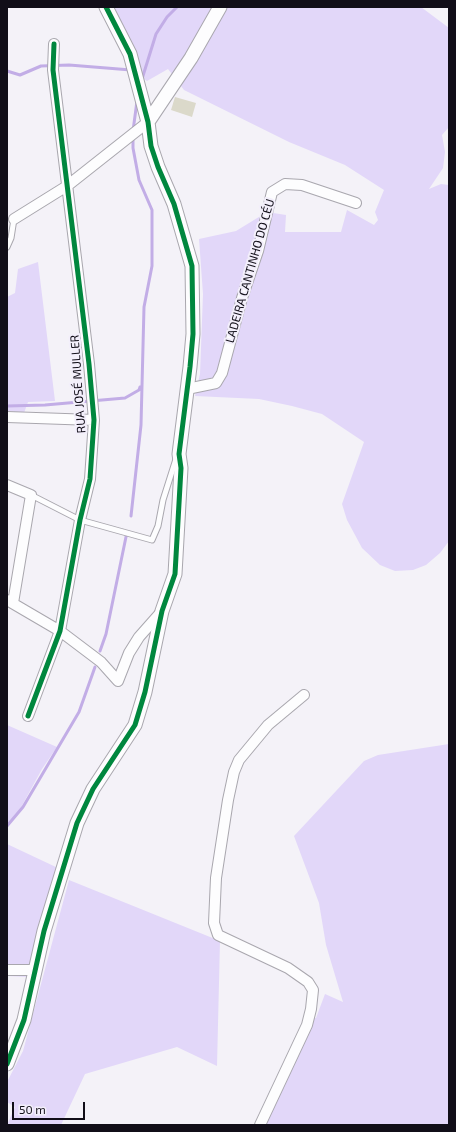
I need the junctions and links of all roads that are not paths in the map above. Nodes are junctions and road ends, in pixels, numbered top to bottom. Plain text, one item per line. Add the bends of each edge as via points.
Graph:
1 (106, 7) edge
2 (220, 7) edge
3 (54, 44) dead end
4 (148, 122) junction
5 (67, 186) junction
6 (356, 202) dead end
7 (14, 219) joint
8 (7, 246) edge
9 (187, 389) junction
10 (7, 417) edge
11 (94, 420) junction
12 (178, 454) junction
13 (7, 485) edge
14 (31, 495) junction
15 (80, 520) junction
16 (10, 602) edge
17 (162, 611) junction
18 (60, 631) junction
19 (304, 695) dead end
20 (28, 716) dead end
21 (7, 970) edge
22 (36, 970) junction
23 (7, 1064) edge
24 (260, 1125) edge

1 - 4 street via 130,54
2 - 4 street via 192,58
3 - 5 street, RUA JOSÉ MULLER via 53,70
4 - 5 street
4 - 9 street via 151,146 174,204 192,266 193,334
5 - 7 street
5 - 11 street, RUA JOSÉ MULLER
6 - 9 street, LADEIRA CANTINHO DO CÉU via 302,185 284,184 272,192 258,251 222,372 216,383
7 - 8 lane
9 - 12 street
10 - 11 street
11 - 15 street, RUA JOSÉ MULLER via 90,479
12 - 15 lane via 152,540
12 - 17 street via 181,468 174,574
13 - 14 street
14 - 15 lane
14 - 16 street
15 - 18 street, RUA JOSÉ MULLER
16 - 18 street
17 - 18 street via 139,637 129,653 118,681 101,662
17 - 22 street via 145,692 135,724 93,789 77,823 44,931
18 - 20 street, RUA JOSÉ MULLER
19 - 24 street via 268,725 239,760 228,800 216,878 214,923 218,935 288,968 308,982 313,990 307,1025
21 - 22 street
22 - 23 street via 24,1020

